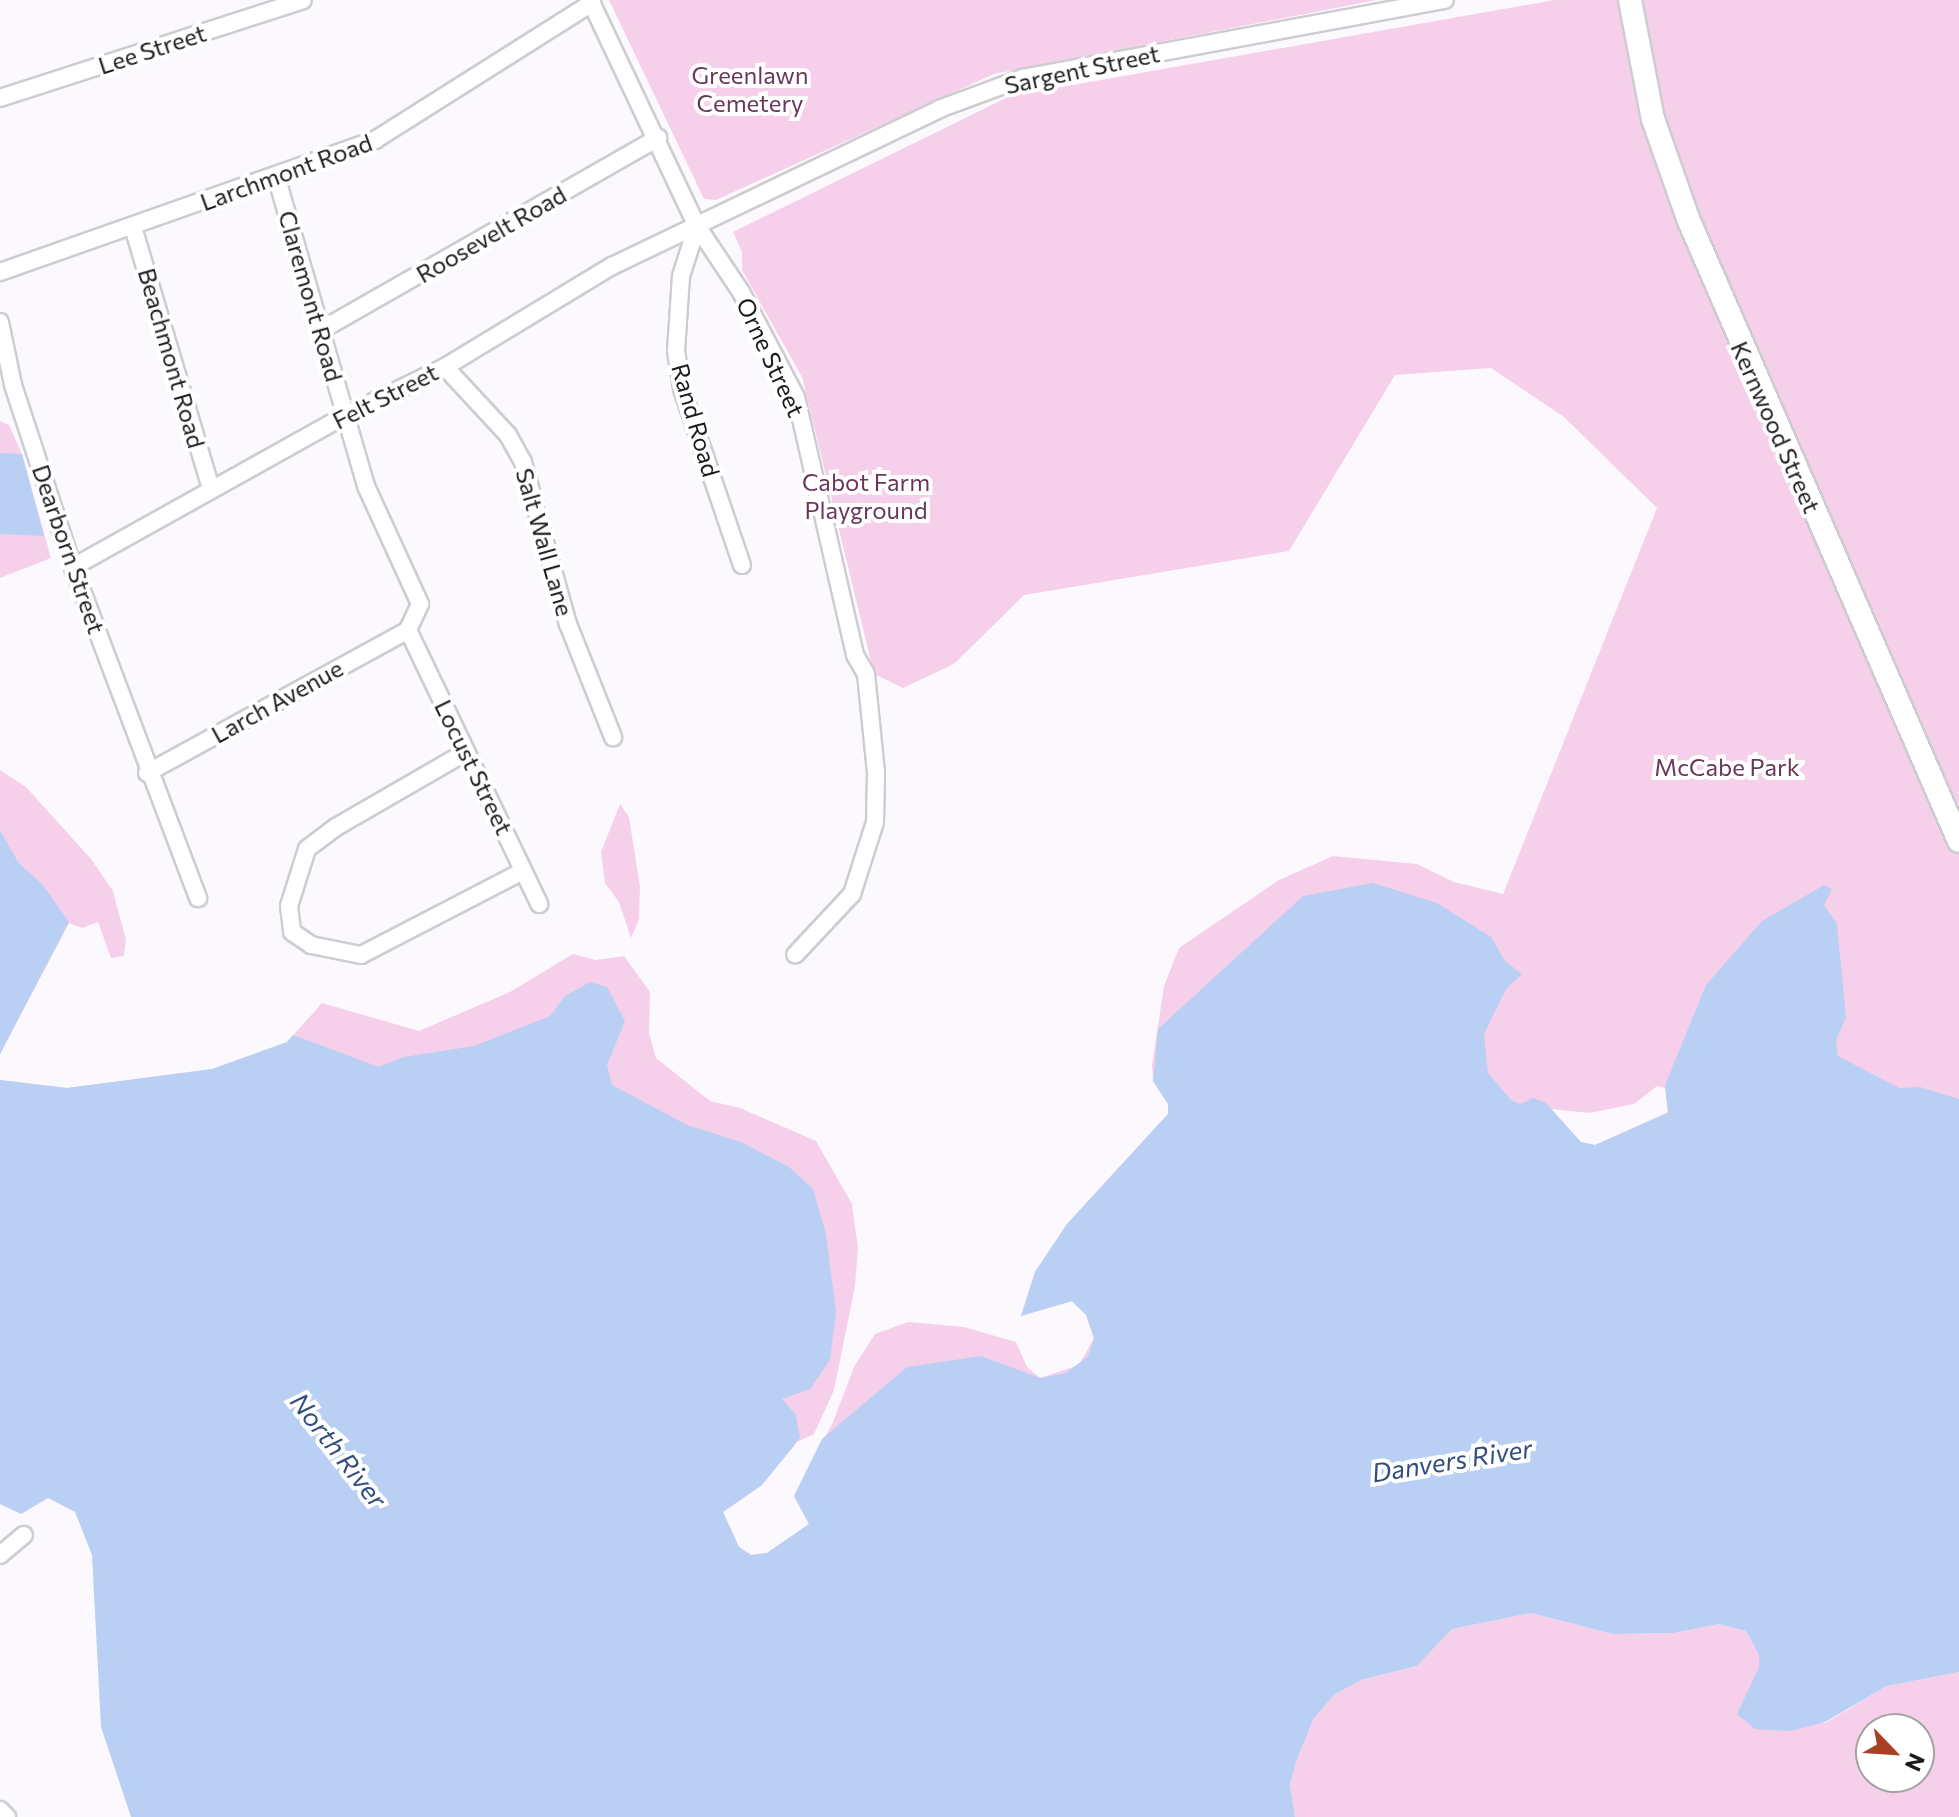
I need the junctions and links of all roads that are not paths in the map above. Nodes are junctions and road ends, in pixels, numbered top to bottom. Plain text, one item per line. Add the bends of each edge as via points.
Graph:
1 (303, 0) edge
2 (1445, 0) edge
3 (1630, 0) edge
4 (591, 2) edge
5 (0, 98) edge
6 (658, 138) junction
7 (276, 176) junction
8 (697, 226) junction
9 (133, 227) junction
10 (0, 272) edge
11 (0, 322) edge
12 (323, 329) junction
13 (445, 367) junction
14 (344, 416) junction
15 (211, 489) junction
16 (742, 565) dead end
17 (73, 567) junction
18 (408, 630) junction
19 (613, 737) dead end
20 (466, 752) junction
21 (147, 773) junction
22 (1959, 841) edge
23 (523, 871) junction
24 (198, 898) dead end
25 (539, 904) dead end
26 (795, 955) dead end
27 (24, 1535) dead end
28 (0, 1555) edge
29 (0, 1810) edge
30 (7, 1817) edge

1 - 5 street, Lee Street
2 - 8 street, Sargent Street via 1023,78 939,109
3 - 22 main road, Kernwood Street via 1653,119 1689,221
4 - 6 street, Orne Street
4 - 7 street, Larchmont Road via 375,140
6 - 8 street, Orne Street
6 - 12 street, Roosevelt Road
7 - 9 street, Larchmont Road
7 - 12 street, Claremont Road
8 - 13 street, Felt Street via 612,266
8 - 16 street, Rand Road via 679,288 676,351 682,389
8 - 26 street, Orne Street via 741,292 796,397 855,655 866,674 876,772 875,822 852,894
9 - 10 street, Larchmont Road
9 - 15 street, Beachmont Road
11 - 17 street, Dearborn Street via 13,385
12 - 14 street, Claremont Road
13 - 14 street, Felt Street
13 - 19 street, Salt Wall Lane via 508,435 523,462 568,624
14 - 15 street, Felt Street
14 - 18 street, Claremont Road via 366,486 420,604
15 - 17 street, Felt Street
17 - 21 street, Dearborn Street
18 - 20 street, Locust Street
18 - 21 street, Larch Avenue
20 - 23 street, Locust Street
20 - 23 street via 307,849 289,906 292,932 311,945 361,955
21 - 24 street, Dearborn Street
23 - 25 street, Locust Street
27 - 28 street
29 - 30 street

